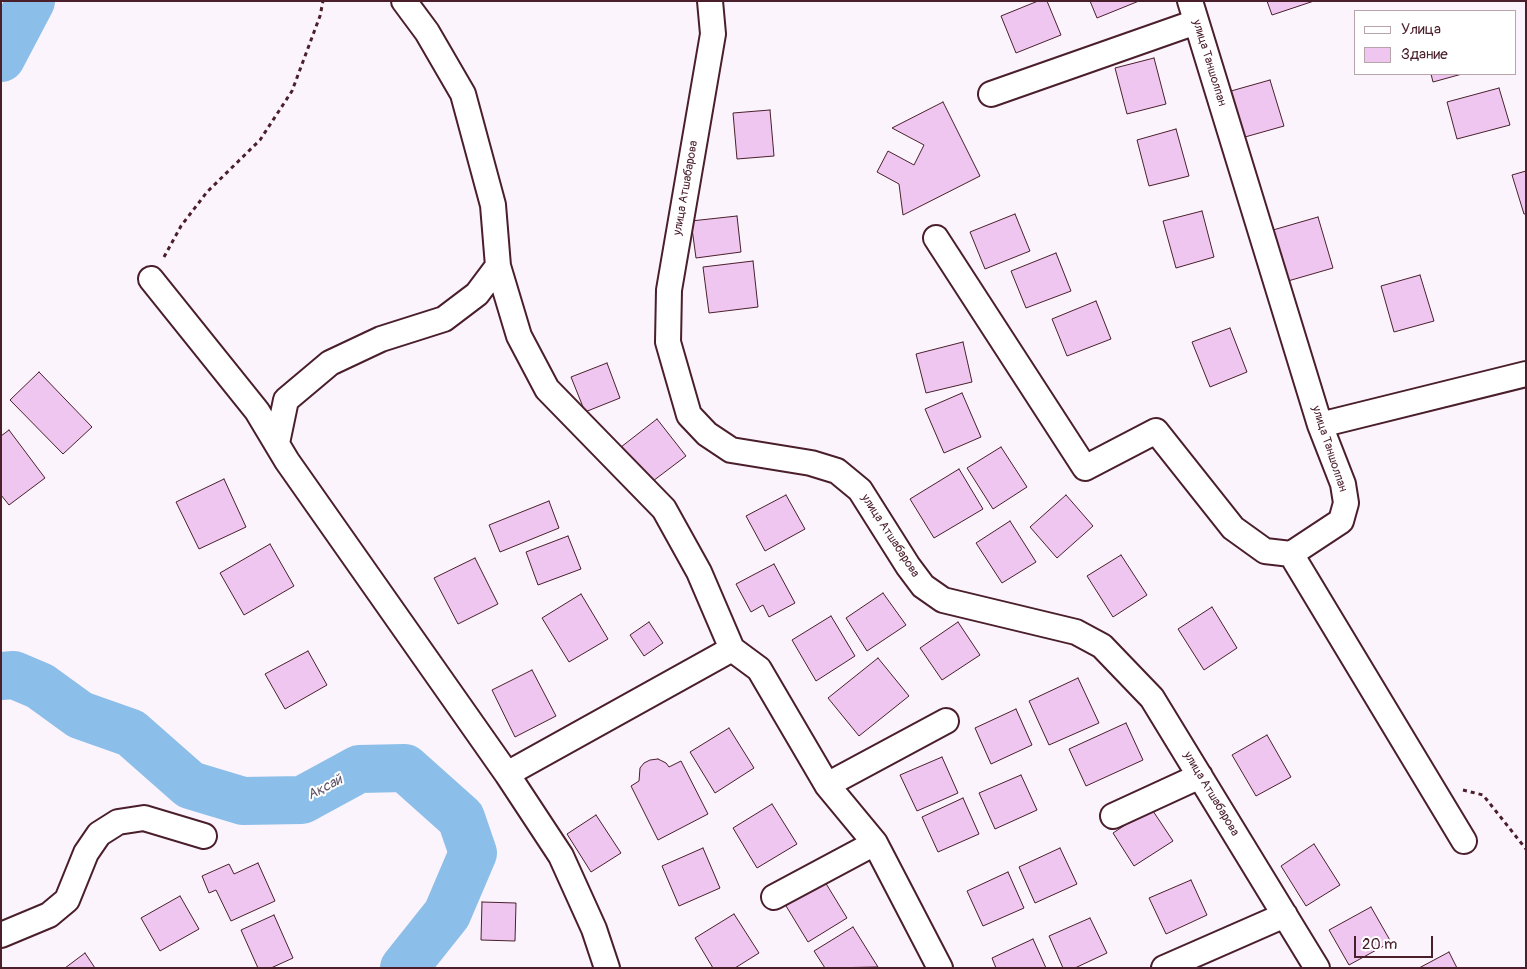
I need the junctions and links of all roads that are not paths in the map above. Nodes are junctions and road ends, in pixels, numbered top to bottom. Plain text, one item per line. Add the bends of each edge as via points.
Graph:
1 (404, 1) edge
2 (710, 1) edge
3 (1193, 12) edge
4 (991, 94) dead end
5 (936, 238) dead end
6 (498, 266) junction
7 (151, 279) road end
8 (1526, 374) edge
9 (1320, 425) junction
10 (276, 443) junction
11 (1291, 554) junction
12 (732, 649) junction
13 (946, 721) dead end
14 (507, 774) junction
15 (1200, 776) junction
16 (827, 785) junction
17 (1113, 816) dead end
18 (204, 836) dead end
19 (1464, 841) dead end
20 (875, 843) junction
21 (774, 898) dead end
22 (1285, 915) junction
23 (1, 935) edge
24 (607, 968) edge
25 (940, 968) edge
26 (1164, 968) edge
27 (1317, 968) edge

1 - 6 street via 428,32 463,94 493,205
2 - 15 street, улица Атшабарова via 713,34 669,290 668,342 689,415 707,434 731,450 811,463 837,472 860,490 923,586 943,600 1076,632 1102,646 1152,698
3 - 4 street
3 - 9 street, улица Таншолпан
5 - 11 street via 1085,468 1156,431 1233,528 1265,551
6 - 10 street via 477,294 444,319 381,339 330,363 286,400
6 - 12 street via 519,336 547,389 664,510 699,572
7 - 10 street via 257,411
8 - 9 street
9 - 11 street, улица Таншолпан via 1343,484 1346,503 1341,521
10 - 14 street
11 - 19 street
12 - 14 street
12 - 16 street via 759,669
13 - 16 street
14 - 24 street via 561,856 594,929
15 - 17 street
15 - 22 street, улица Атшабарова
16 - 20 street
18 - 23 street via 144,818 118,822 99,834 86,853 67,900 49,915
20 - 21 street
20 - 25 street
22 - 26 street
22 - 27 street, улица Атшабарова

